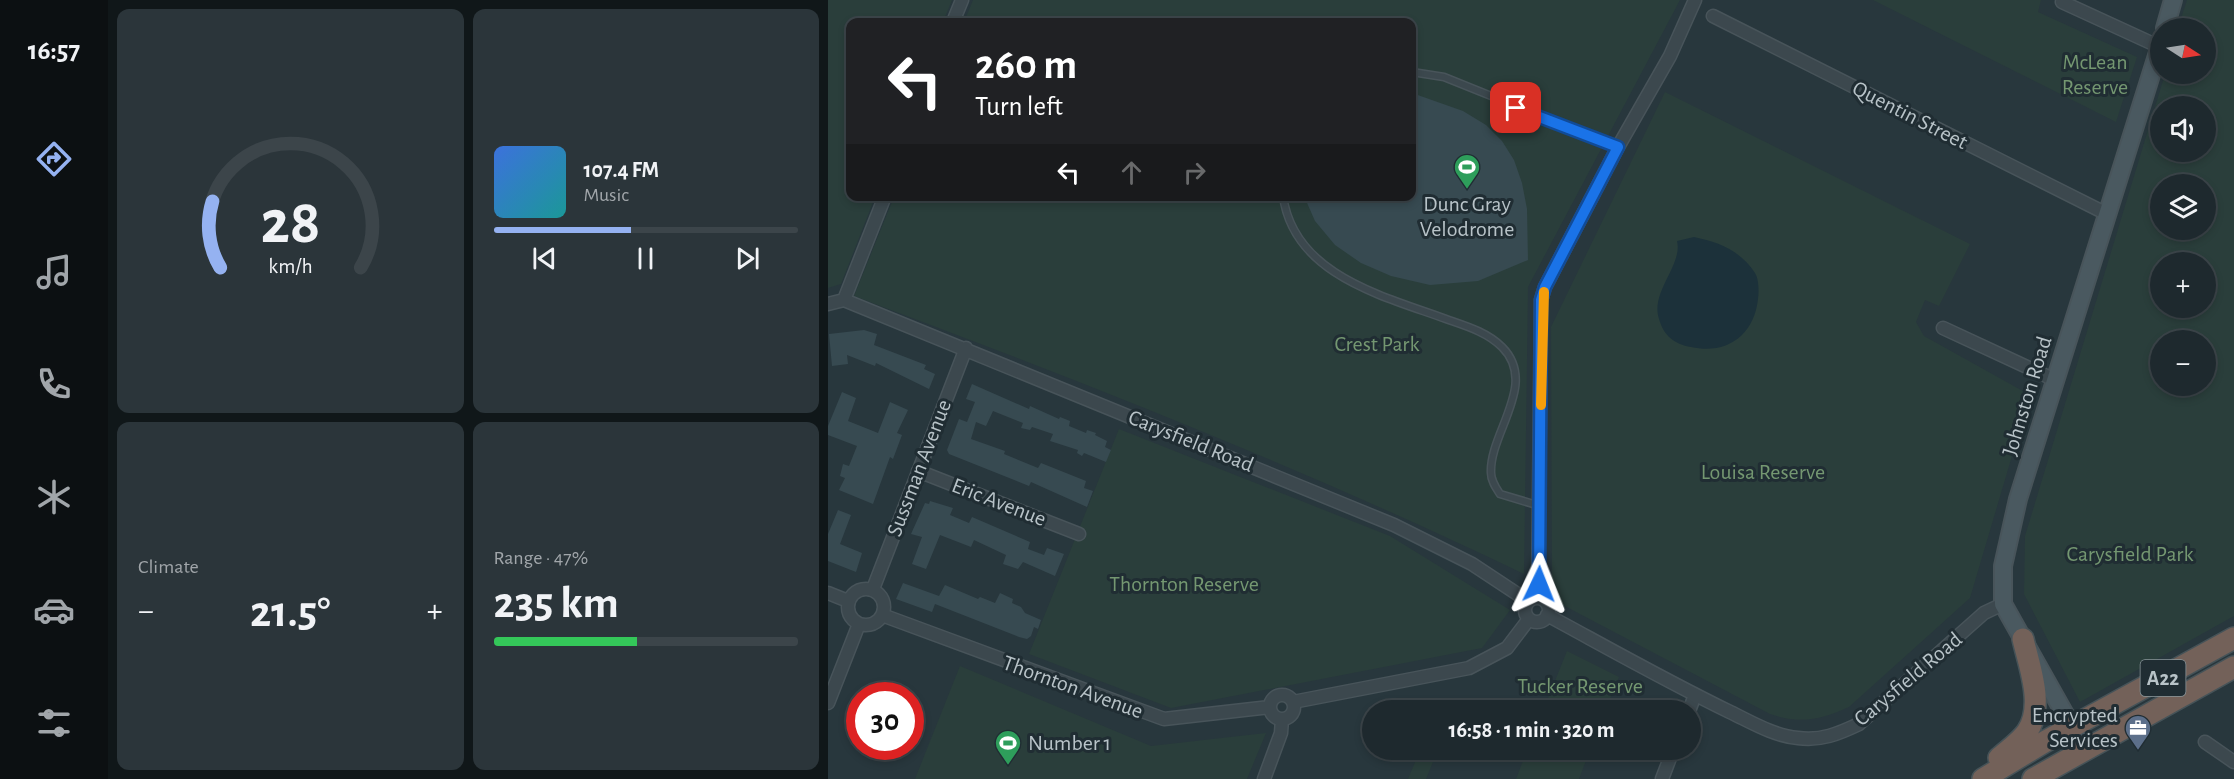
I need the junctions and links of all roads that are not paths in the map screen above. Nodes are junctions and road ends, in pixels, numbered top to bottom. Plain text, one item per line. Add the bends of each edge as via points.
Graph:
1 (962, 0) edge
2 (1695, 0) edge
3 (2174, 0) edge
4 (2062, 2) dead end
5 (1713, 16) dead end
6 (955, 18) edge
7 (2168, 18) edge
8 (2150, 42) edge
9 (1416, 73) edge
10 (2150, 78) edge
11 (1618, 147) junction
12 (883, 201) edge
13 (1284, 201) edge
14 (2107, 214) junction
15 (844, 300) junction
16 (828, 304) edge
17 (1943, 328) dead end
18 (966, 348) junction
19 (2055, 381) junction
20 (918, 471) junction
21 (1540, 506) junction
22 (1079, 534) dead end
23 (873, 589) junction
24 (828, 593) edge
25 (1533, 599) junction
26 (848, 601) junction
27 (2003, 604) junction
28 (882, 615) junction
29 (1548, 615) junction
30 (1529, 619) junction
31 (859, 624) junction
32 (2234, 638) edge
33 (2023, 639) junction
34 (2234, 667) edge
35 (1695, 695) junction
36 (1693, 700) edge
37 (1293, 702) junction
38 (828, 703) edge
39 (1270, 707) junction
40 (1282, 720) junction
41 (2072, 728) junction
42 (2205, 742) dead end
43 (2085, 750) junction
44 (1669, 760) edge
45 (2234, 762) edge
46 (1264, 779) edge
47 (1662, 779) edge
48 (1977, 779) edge
49 (1983, 779) edge
50 (2033, 779) edge

1 - 6 street
2 - 11 street via 1670,56
3 - 7 street
4 - 8 street
5 - 14 street, Quentin Street
9 - 11 lane via 1444,77
10 - 14 street, Johnston Road
11 - 21 street via 1541,300
12 - 15 street
13 - 21 lane via 1300,242 1329,270 1366,290 1482,332 1503,348 1515,368 1514,399 1491,473 1500,494
14 - 19 street, Johnston Road
15 - 16 street
15 - 18 street, Carysfield Road
17 - 19 street
18 - 20 street, Sussman Avenue
18 - 25 street, Carysfield Road via 1394,525
19 - 27 street, Johnston Road via 2007,545
20 - 22 street, Eric Avenue
20 - 23 street, Sussman Avenue
21 - 25 street
23 - 26 street via 855,591
23 - 28 street via 884,603
24 - 26 street
25 - 29 street via 1547,603
25 - 30 street via 1524,610
26 - 31 street via 850,617
27 - 33 street, Johnston Road
27 - 35 street, Carysfield Road via 1984,613 1875,711 1838,735 1822,739 1787,737
28 - 31 street via 869,625
28 - 39 street, Thornton Avenue via 1164,719
29 - 30 street via 1541,621
29 - 35 street, Carysfield Road
30 - 37 street, Thornton Avenue via 1507,648 1470,668
31 - 38 street
32 - 41 highway, A22
33 - 41 street, Johnston Road
33 - 48 highway via 2033,686 2033,718 2026,733
34 - 43 highway, A22
35 - 36 street
37 - 39 street, Thornton Avenue via 1280,695
37 - 40 street via 1293,714
39 - 40 street via 1274,716
40 - 46 street
41 - 43 street, Johnston Road
41 - 49 highway, A22
42 - 45 street
43 - 50 highway, A22
44 - 47 street

